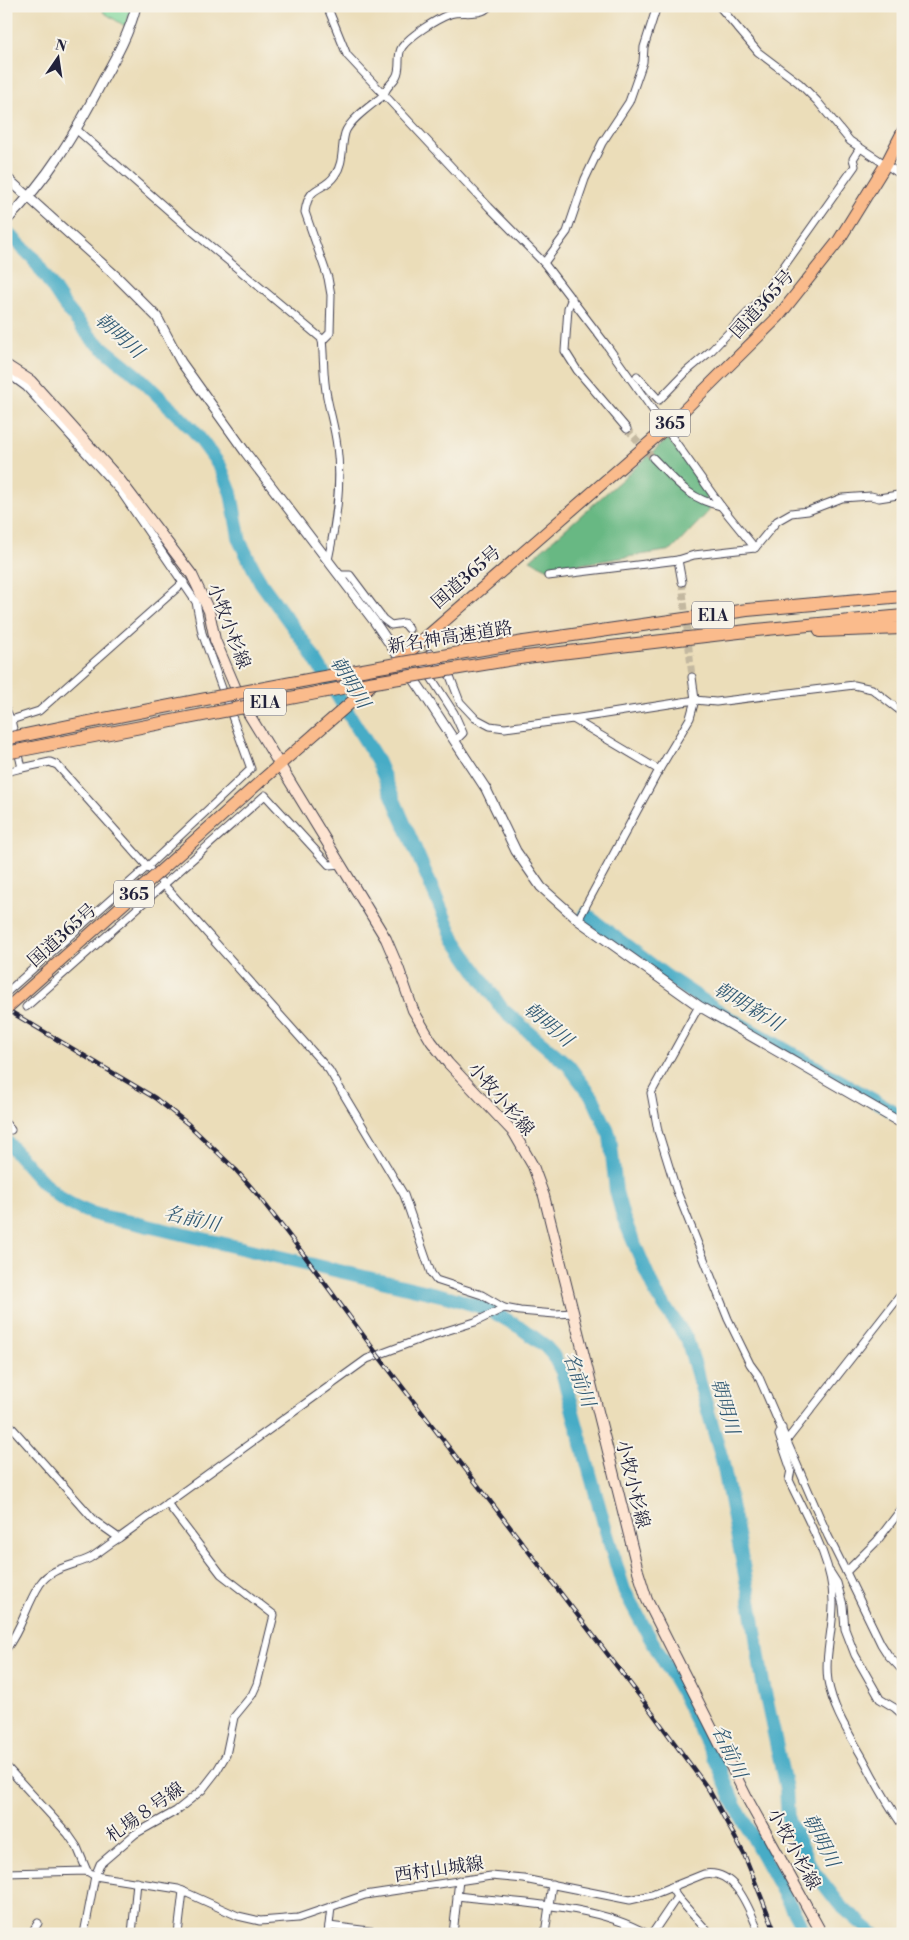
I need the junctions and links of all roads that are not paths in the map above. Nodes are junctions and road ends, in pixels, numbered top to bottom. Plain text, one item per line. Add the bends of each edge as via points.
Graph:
1 (136, 6) edge
2 (327, 6) edge
3 (490, 6) edge
4 (658, 6) edge
5 (719, 6) edge
6 (384, 95) junction
7 (77, 130) junction
8 (903, 131) edge
9 (860, 148) junction
10 (886, 164) junction
11 (903, 176) edge
12 (6, 177) edge
13 (27, 200) junction
14 (6, 221) edge
15 (544, 263) junction
16 (572, 298) junction
17 (322, 341) junction
18 (6, 365) edge
19 (637, 376) dead end
20 (666, 428) junction
21 (627, 429) tunnel mouth
22 (653, 458) tunnel mouth
23 (903, 493) edge
24 (721, 506) junction
25 (755, 548) junction
26 (328, 560) junction
27 (678, 560) junction
28 (339, 575) junction
29 (548, 576) dead end
30 (184, 582) junction
31 (682, 582) tunnel mouth
32 (903, 587) edge
33 (903, 596) edge
34 (747, 610) junction
35 (903, 616) edge
36 (903, 628) edge
37 (409, 629) tunnel mouth
38 (631, 644) junction
39 (399, 658) junction
40 (692, 677) tunnel mouth
41 (695, 700) junction
42 (6, 710) edge
43 (903, 713) edge
44 (573, 719) junction
45 (11, 720) junction
46 (6, 739) edge
47 (455, 741) junction
48 (6, 753) edge
49 (279, 765) junction
50 (22, 768) junction
51 (659, 770) junction
52 (6, 772) edge
53 (341, 864) junction
54 (146, 867) junction
55 (164, 884) junction
56 (578, 920) junction
57 (6, 993) edge
58 (699, 1006) junction
59 (26, 1007) dead end
60 (6, 1009) edge
61 (903, 1124) edge
62 (903, 1292) edge
63 (503, 1309) junction
64 (574, 1312) junction
65 (6, 1421) edge
66 (782, 1428) junction
67 (787, 1440) junction
68 (166, 1503) junction
69 (903, 1507) edge
70 (118, 1538) junction
71 (829, 1571) junction
72 (846, 1572) junction
73 (6, 1649) edge
74 (903, 1672) edge
75 (903, 1715) edge
76 (6, 1766) edge
77 (903, 1826) edge
78 (87, 1871) junction
79 (6, 1873) edge
80 (95, 1876) junction
81 (459, 1880) junction
82 (137, 1882) junction
83 (552, 1884) junction
84 (671, 1887) junction
85 (184, 1891) junction
86 (457, 1896) junction
87 (677, 1898) junction
88 (331, 1907) junction
89 (548, 1907) junction
90 (38, 1923) dead end
91 (329, 1926) junction
92 (31, 1934) edge
93 (84, 1934) edge
94 (132, 1934) edge
95 (178, 1934) edge
96 (328, 1934) edge
97 (394, 1934) edge
98 (453, 1934) edge
99 (545, 1934) edge
100 (647, 1934) edge
101 (652, 1934) edge
102 (710, 1934) edge
103 (760, 1934) edge
104 (822, 1934) edge

1 - 7 street via 117,54
2 - 6 street via 348,55
3 - 6 street via 483,12 451,14 432,23 408,42 398,56 396,77 385,88
4 - 15 street via 629,102 602,143 585,179 567,232
5 - 9 street via 758,52 799,83 850,141
6 - 15 street
6 - 17 street via 350,124 345,132 337,172 306,201 305,212 328,278 330,295 330,333
7 - 13 street
7 - 17 street
8 - 10 highway, 国道365号 / 365
9 - 10 street
9 - 19 street via 853,159 855,166 753,307 659,400
10 - 11 street
10 - 20 highway, 国道365号 / 365 via 839,240 778,317
12 - 13 street
13 - 14 street
13 - 26 street via 117,277 156,317 187,370 246,454
15 - 16 street
16 - 20 street
16 - 21 street via 568,308 565,351
17 - 26 street via 338,465 334,532
18 - 30 street via 11,376 26,387 121,492
18 - 49 main road, 小牧小杉線 via 31,381 119,479 192,575 209,611 215,640 242,703
20 - 24 street
20 - 39 highway, 国道365号 / 365
22 - 24 street via 688,493
23 - 25 street via 879,498 842,498 808,511 792,512 777,521
24 - 25 street
25 - 27 street
26 - 28 street
27 - 29 street
27 - 31 street
28 - 37 street via 350,575 383,619 391,625 404,624
28 - 39 street
30 - 45 street via 39,711
30 - 54 street via 196,602 202,633 251,769
32 - 34 highway
33 - 34 highway, 新名神高速道路 / E1A
34 - 46 highway, 新名神高速道路 / E1A, bridge via 362,669
35 - 38 highway, 新名神高速道路 / E1A
36 - 38 highway
38 - 48 highway, 新名神高速道路 / E1A, bridge via 526,657 334,689
39 - 47 street
39 - 49 highway, 国道365号 / 365, bridge
40 - 41 street
41 - 43 street via 716,702 854,684 872,689
41 - 44 street
41 - 51 street via 690,718
42 - 45 street
44 - 47 street via 505,728 490,726 475,718 460,702 450,676 430,653 425,668 463,733
44 - 51 street
45 - 50 street
47 - 56 street via 486,789 528,870 541,887
49 - 53 main road, 小牧小杉線
49 - 60 highway, 国道365号 / 365, bridge
50 - 52 street
50 - 54 street via 50,762 57,765
51 - 56 street
53 - 55 street via 328,865 265,795
53 - 64 main road, 小牧小杉線 via 386,939 413,1010 431,1041 514,1133 533,1166
54 - 55 street
54 - 57 street
55 - 59 street
55 - 63 street via 329,1070 404,1194 436,1280 482,1295
56 - 58 street
58 - 61 street
58 - 66 street via 651,1093 658,1132 676,1189 728,1319
62 - 67 street
63 - 64 street via 555,1314
63 - 68 street via 475,1322 367,1359
64 - 104 main road, 小牧小杉線 via 648,1600 748,1800
65 - 70 street via 95,1521
66 - 67 street
66 - 71 street via 779,1435 791,1470 789,1480
67 - 72 street
68 - 70 street
68 - 80 street, 札場８号線 via 221,1574 274,1615 255,1688 234,1717 226,1755 216,1772 202,1790 176,1811 123,1843 100,1864
69 - 72 street via 877,1541
70 - 73 street via 90,1557 65,1566 43,1580 18,1633
71 - 75 street via 837,1583 845,1629 855,1656 880,1699
71 - 77 street via 833,1600 827,1668 835,1706
72 - 74 street via 880,1644
76 - 78 street via 68,1834
78 - 79 street
78 - 80 street
80 - 82 street, 西村山城線
80 - 93 street
81 - 83 street, 西村山城線 via 506,1876
81 - 86 street
81 - 88 street, 西村山城線 via 365,1895
82 - 85 street, 西村山城線
82 - 94 street
83 - 84 street, 西村山城線 via 630,1900
83 - 89 street
84 - 87 street
84 - 103 street, 西村山城線 via 704,1874 724,1876 738,1890
85 - 88 street, 西村山城線 via 238,1916 260,1922 298,1918
85 - 95 street
86 - 89 street
86 - 98 street
87 - 101 street
87 - 102 street
88 - 91 street
89 - 99 street
89 - 100 street via 606,1916
90 - 92 street
91 - 96 street
91 - 97 street

